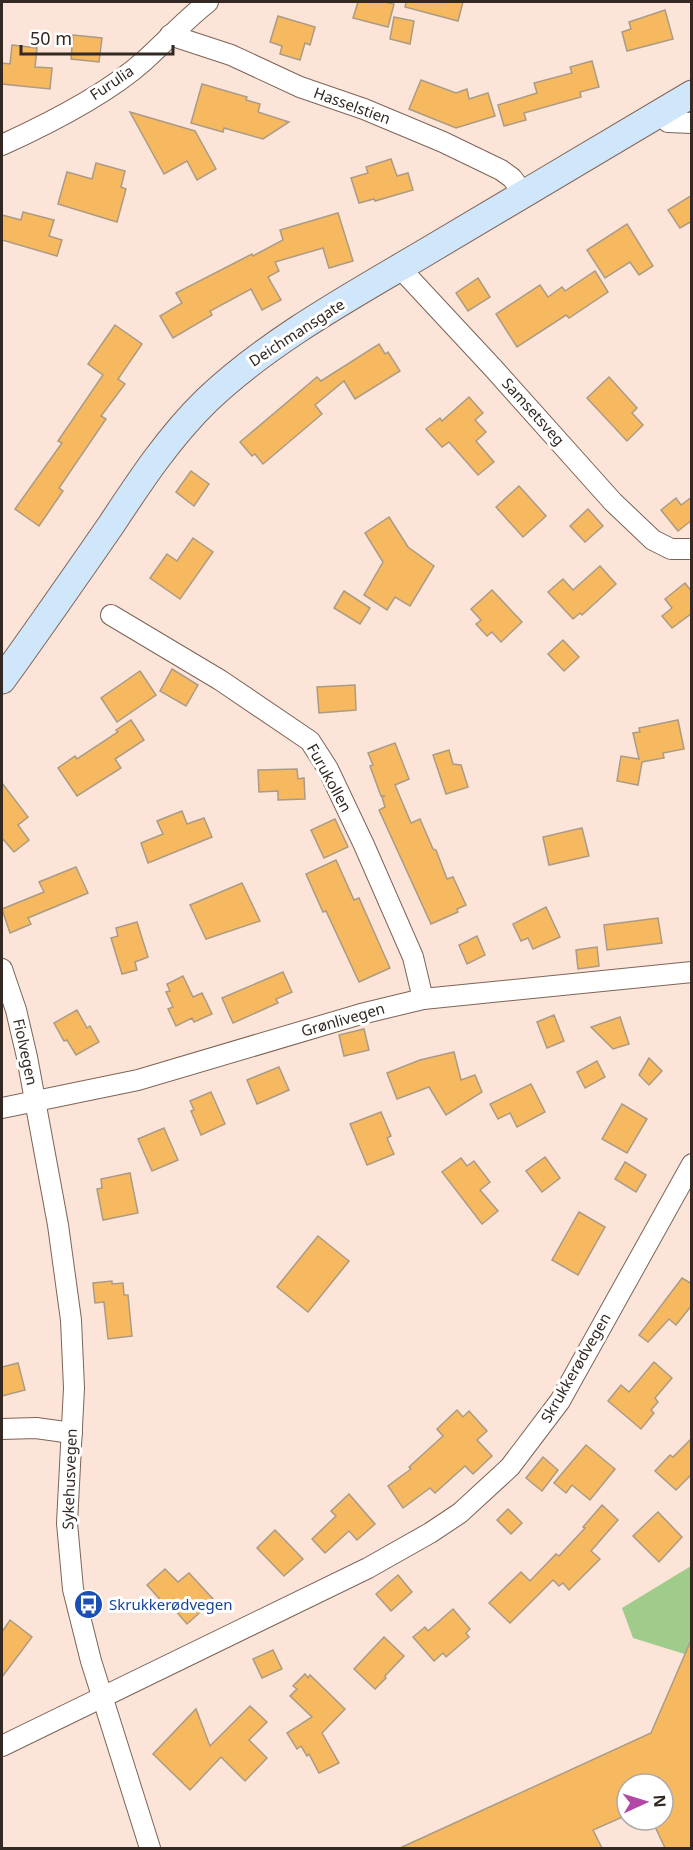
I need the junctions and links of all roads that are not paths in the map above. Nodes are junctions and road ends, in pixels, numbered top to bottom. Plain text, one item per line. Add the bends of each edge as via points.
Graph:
1 (208, 2) edge
2 (170, 35) junction
3 (692, 94) edge
4 (662, 112) junction
5 (692, 123) edge
6 (2, 145) edge
7 (524, 194) junction
8 (400, 268) junction
9 (692, 549) edge
10 (111, 615) dead end
11 (2, 680) edge
12 (2, 969) edge
13 (692, 972) edge
14 (423, 999) junction
15 (35, 1101) junction
16 (2, 1108) edge
17 (692, 1164) edge
18 (2, 1429) edge
19 (72, 1433) junction
20 (102, 1696) junction
21 (2, 1746) edge
22 (150, 1848) edge

1 - 2 street, Furulia
2 - 6 street, Furulia via 142,62 93,97
2 - 7 street, Hasselstien via 231,55 300,87 443,142 501,170
3 - 4 street, Deichmansgate
4 - 5 street via 668,122
4 - 7 street, Deichmansgate
7 - 8 street, Deichmansgate
8 - 9 street, Samsetsveg via 613,502 653,540 671,549
8 - 11 street, Deichmansgate via 272,347 207,400 154,460
10 - 14 street, Furukollen via 220,680 310,741 359,834 413,957
12 - 15 street, Fiolvegen via 16,1010
13 - 14 street, Grønlivegen
14 - 15 street, Grønlivegen via 138,1080
15 - 16 street, Grønlivegen
15 - 19 street, Sykehusvegen via 71,1320
17 - 20 street, Skrukkerødvegen via 560,1401 510,1467 487,1490 460,1513 400,1551
18 - 19 street
19 - 20 street, Sykehusvegen via 69,1558 78,1614
20 - 21 street, Skrukkerødvegen
20 - 22 street, Sykehusvegen

